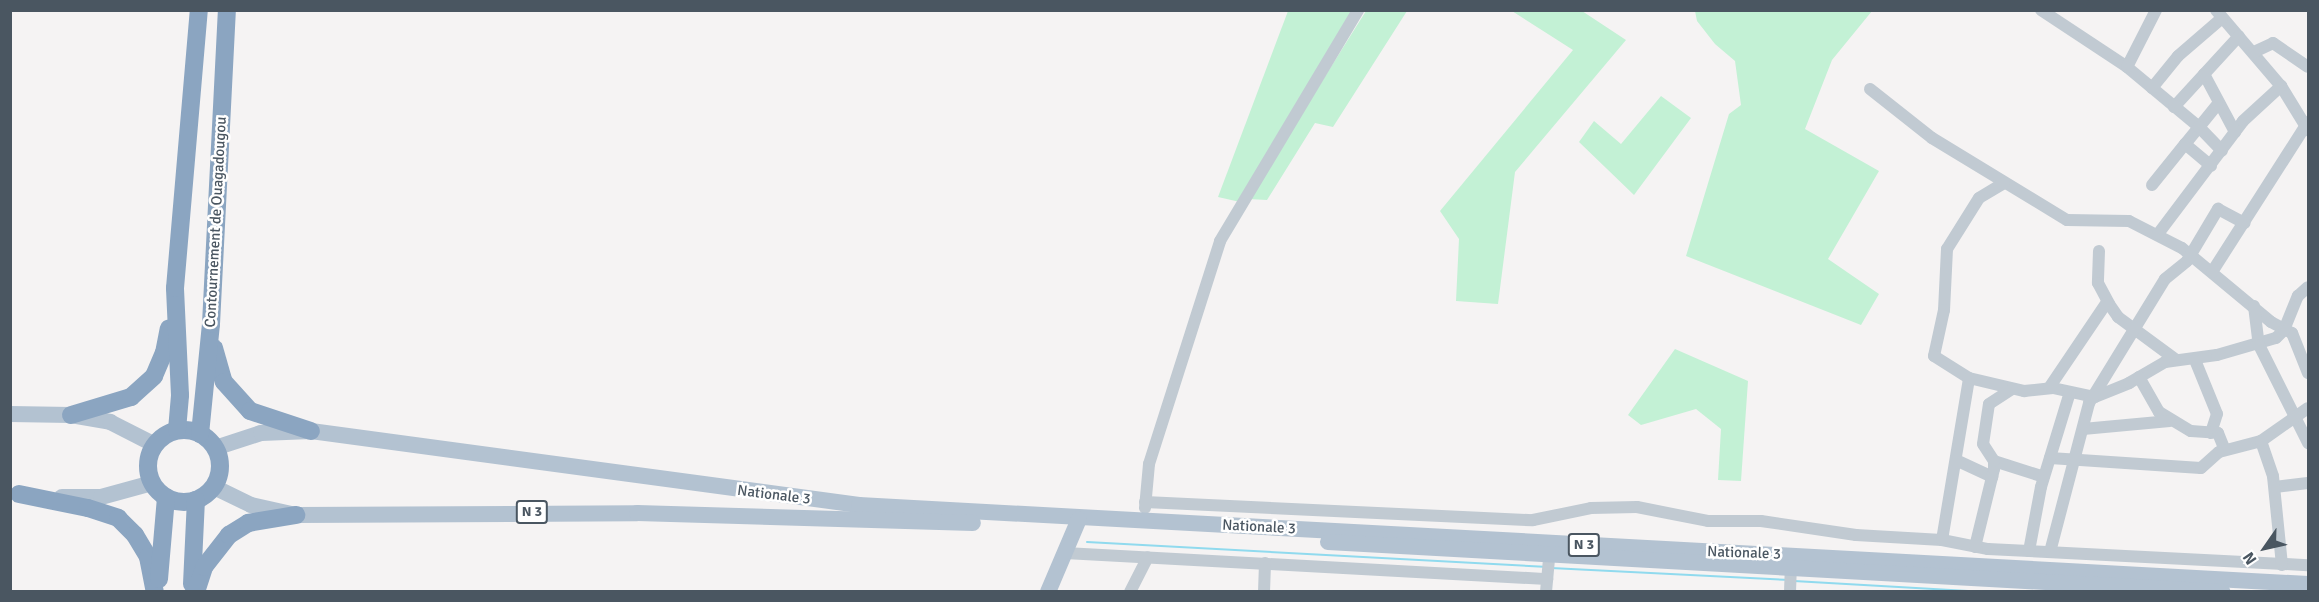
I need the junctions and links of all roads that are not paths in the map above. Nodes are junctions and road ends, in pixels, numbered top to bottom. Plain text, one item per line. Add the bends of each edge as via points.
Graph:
1 (199, 10) edge
2 (227, 10) edge
3 (1359, 10) edge
4 (2041, 10) edge
5 (2156, 10) edge
6 (2219, 14) edge
7 (2239, 36) junction
8 (2254, 52) junction
9 (2127, 67) junction
10 (2308, 67) edge
11 (2204, 74) junction
12 (2281, 86) junction
13 (2195, 87) junction
14 (2152, 88) junction
15 (2210, 88) junction
16 (1870, 89) dead end
17 (2217, 105) junction
18 (2175, 106) junction
19 (2308, 126) edge
20 (2199, 128) junction
21 (2235, 132) junction
22 (2185, 144) junction
23 (2222, 150) junction
24 (2211, 166) junction
25 (2004, 183) junction
26 (2152, 185) dead end
27 (2168, 223) junction
28 (2244, 223) junction
29 (2158, 234) junction
30 (2172, 242) junction
31 (2099, 251) dead end
32 (2190, 253) junction
33 (2212, 272) junction
34 (2308, 287) edge
35 (175, 288) junction
36 (2107, 302) junction
37 (2254, 304) junction
38 (211, 324) junction
39 (2133, 329) junction
40 (2284, 330) junction
41 (2259, 345) junction
42 (2175, 358) junction
43 (2195, 360) junction
44 (2308, 373) edge
45 (2139, 377) junction
46 (1969, 378) junction
47 (2049, 388) junction
48 (2012, 389) junction
49 (2070, 392) junction
50 (2095, 397) junction
51 (2308, 408) edge
52 (10, 414) edge
53 (71, 415) junction
54 (2295, 420) junction
55 (2170, 421) junction
56 (1964, 425) junction
57 (2083, 429) junction
58 (177, 430) junction
59 (1985, 430) junction
60 (311, 431) junction
61 (2211, 433) junction
62 (200, 434) junction
63 (2261, 441) junction
64 (2308, 443) edge
65 (154, 445) junction
66 (215, 448) junction
67 (2225, 450) junction
68 (2050, 458) junction
69 (2076, 459) junction
70 (1958, 461) junction
71 (1994, 461) junction
72 (1992, 477) junction
73 (2044, 477) junction
74 (152, 483) junction
75 (2308, 483) edge
76 (214, 487) junction
77 (2275, 488) junction
78 (15, 493) edge
79 (166, 497) junction
80 (196, 500) junction
81 (1145, 502) junction
82 (296, 515) junction
83 (1143, 521) junction
84 (1077, 523) junction
85 (1942, 540) junction
86 (1975, 547) junction
87 (1550, 549) junction
88 (2029, 551) junction
89 (2050, 552) junction
90 (1065, 553) junction
91 (1148, 557) junction
92 (1791, 561) junction
93 (1265, 563) junction
94 (2282, 565) junction
95 (2308, 565) edge
96 (2308, 584) edge
97 (1547, 585) edge
98 (1053, 590) edge
99 (157, 591) edge
100 (191, 591) edge
101 (196, 591) edge
102 (1130, 591) edge
103 (1264, 591) edge
104 (1790, 591) edge
105 (2223, 591) edge

1 - 35 highway, Contournement de Ouagadougou
2 - 38 highway, Contournement de Ouagadougou
3 - 81 street via 1220,241 1149,464
4 - 9 street
5 - 9 street
6 - 7 street
6 - 14 street
7 - 8 street
7 - 11 street
8 - 10 street via 2273,43
8 - 12 street
9 - 14 street
11 - 13 street
11 - 15 street
12 - 19 street
12 - 21 street
13 - 15 street
13 - 18 street
14 - 18 street
15 - 17 street
16 - 25 street via 1932,138
17 - 20 street
17 - 21 street
18 - 20 street
19 - 28 street
20 - 22 street
20 - 23 street
21 - 23 street
22 - 24 street
22 - 26 street
23 - 24 street
24 - 27 street
25 - 29 street via 2067,220 2129,221
25 - 46 street via 1979,198 1947,249 1944,310 1934,356
27 - 29 street
27 - 30 street
28 - 32 street via 2218,209
28 - 33 street
29 - 30 street
30 - 32 street
31 - 36 street via 2098,283
32 - 33 street
32 - 39 street via 2165,279
33 - 37 street
34 - 40 street via 2292,306
35 - 53 highway via 164,353 154,376 131,397
35 - 58 highway, Contournement de Ouagadougou via 180,395
36 - 39 street
36 - 47 street
37 - 40 street
37 - 41 street
38 - 60 highway via 216,362 237,400 250,411
38 - 62 highway, Contournement de Ouagadougou
39 - 42 street
39 - 50 street
40 - 41 street
40 - 44 street via 2295,337
41 - 43 street
41 - 54 street
42 - 43 street
42 - 45 street
43 - 61 street via 2217,414
45 - 50 street
45 - 55 street via 2144,392
46 - 48 street
46 - 56 street
47 - 48 street
47 - 49 street
48 - 59 street via 1991,399
49 - 50 street
49 - 68 street
50 - 57 street via 2088,405
51 - 54 street
52 - 53 main road
53 - 65 main road via 110,422
54 - 63 street
54 - 64 street
55 - 57 street
55 - 61 street via 2192,431
56 - 59 street
56 - 70 street
57 - 69 street
58 - 62 highway
58 - 65 highway
59 - 71 street via 1983,444
60 - 66 main road, Nationale 3 / N 3 via 261,433
60 - 84 main road, Nationale 3 / N 3 via 850,504
61 - 67 street via 2220,435
62 - 66 highway
63 - 67 street
63 - 77 street
65 - 74 highway via 148,464
66 - 76 highway via 220,468
67 - 69 street via 2201,468
68 - 69 street
68 - 73 street
69 - 89 street via 2059,508
70 - 72 street
70 - 85 street
71 - 72 street
71 - 73 street
72 - 86 street
73 - 88 street
74 - 78 main road via 101,497
74 - 79 highway
75 - 77 street
76 - 80 highway
76 - 82 main road, Nationale 3 / N 3 via 251,505
77 - 94 street
78 - 99 highway via 118,518 135,535 148,557
79 - 80 highway
79 - 99 highway
80 - 100 highway
81 - 83 street
81 - 85 street via 1533,520 1591,508 1637,507 1708,521 1761,521 1856,536
82 - 84 main road, Nationale 3 / N 3 via 637,513
82 - 101 highway via 248,524 229,535 204,567
83 - 84 main road, Nationale 3 / N 3
83 - 87 main road, Nationale 3 / N 3
84 - 87 main road, Nationale 3 / N 3
84 - 90 main road
85 - 86 street
86 - 88 street
87 - 92 main road, Nationale 3 / N 3
87 - 97 street
88 - 89 street
89 - 94 street
90 - 91 street
90 - 98 main road
91 - 93 street
91 - 102 street
92 - 96 main road, Nationale 3 / N 3
92 - 104 street
92 - 105 main road, Nationale 3 / N 3
93 - 97 street
93 - 103 street
94 - 95 street

